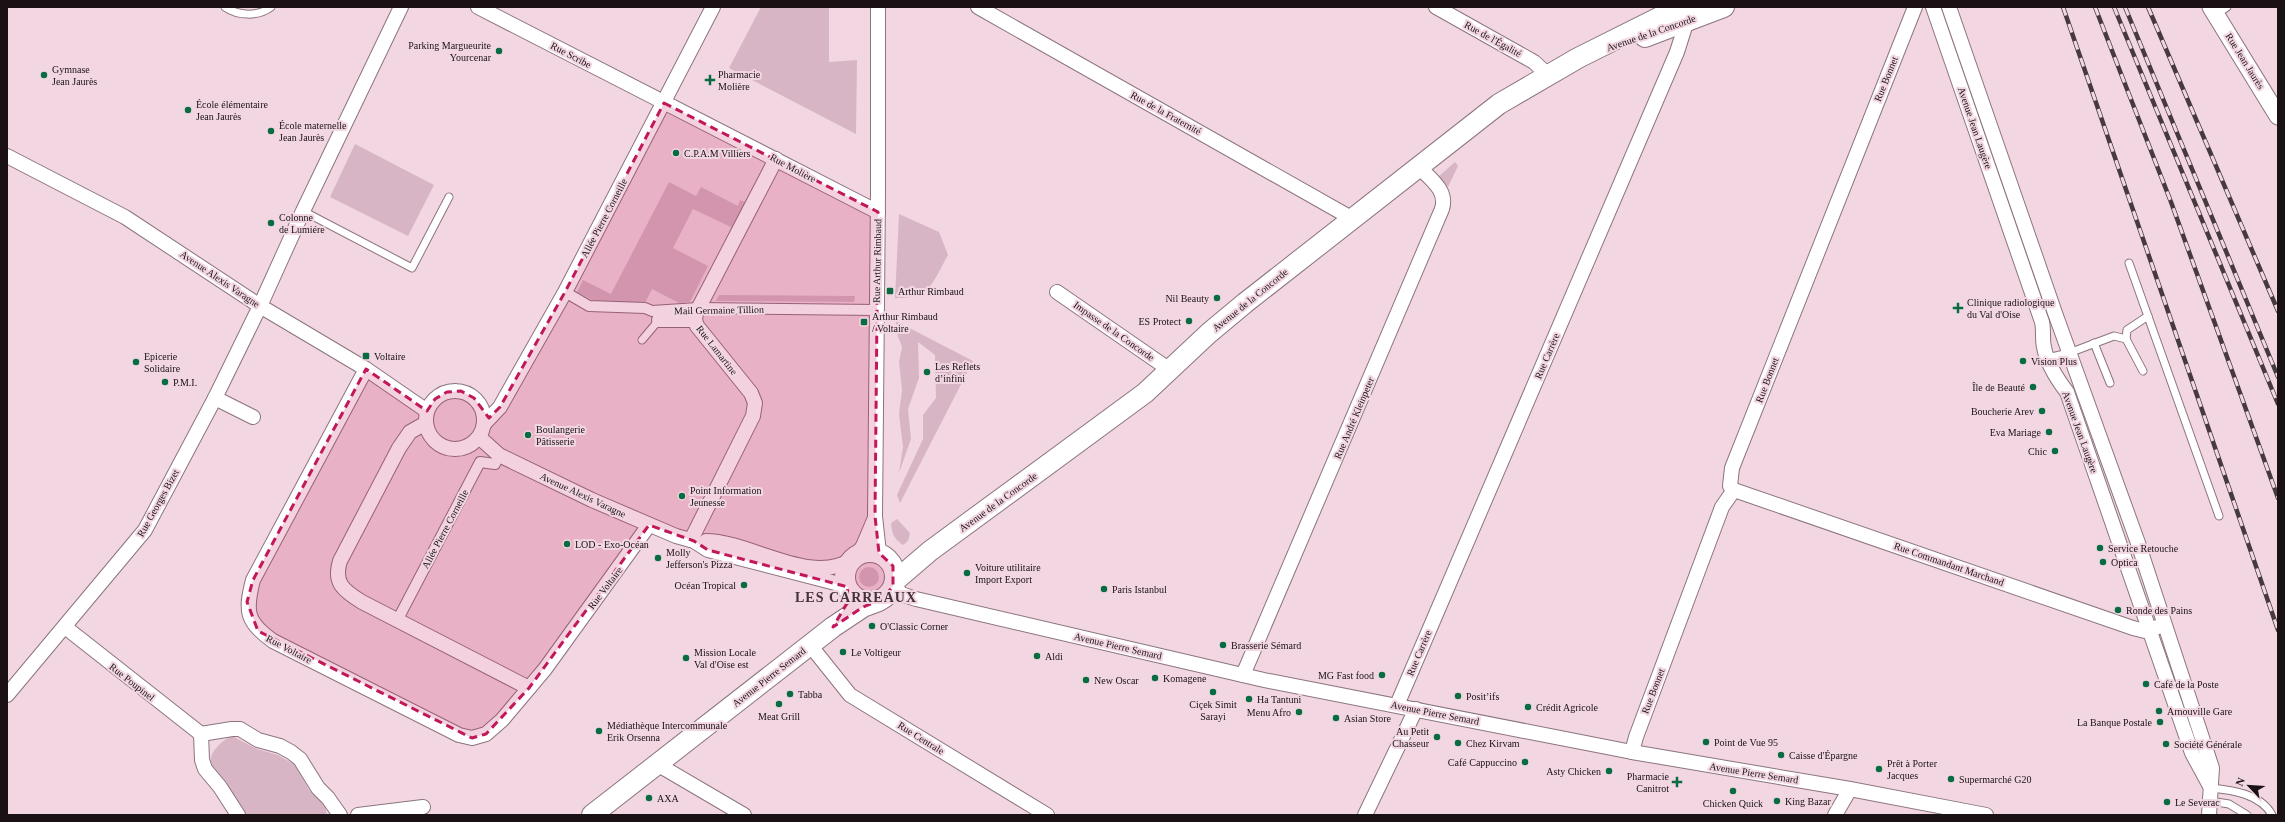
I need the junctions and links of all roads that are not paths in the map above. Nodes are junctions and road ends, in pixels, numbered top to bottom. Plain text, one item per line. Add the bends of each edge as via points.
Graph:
1 (225, 7) edge
2 (271, 7) edge
3 (402, 7) edge
4 (478, 7) edge
5 (713, 7) edge
6 (878, 7) edge
7 (978, 7) edge
8 (1436, 7) edge
9 (1724, 7) edge
10 (1915, 7) edge
11 (1933, 7) edge
12 (1949, 7) edge
13 (2218, 10) edge
14 (1687, 12) edge
15 (1548, 75) junction
16 (664, 103) junction
17 (2278, 116) edge
18 (7, 156) edge
19 (776, 159) junction
20 (1418, 166) junction
21 (449, 198) dead end
22 (303, 211) junction
23 (878, 212) junction
24 (1353, 219) junction
25 (2129, 263) dead end
26 (565, 292) junction
27 (1057, 292) dead end
28 (260, 306) junction
29 (876, 310) junction
30 (696, 314) junction
31 (2148, 316) junction
32 (659, 320) joint
33 (2126, 339) junction
34 (642, 340) dead end
35 (2094, 343) junction
36 (2069, 352) junction
37 (2047, 358) junction
38 (366, 370) junction
39 (1170, 370) junction
40 (2143, 371) dead end
41 (2110, 383) dead end
42 (215, 398) junction
43 (253, 417) dead end
44 (427, 417) junction
45 (484, 424) junction
46 (479, 437) junction
47 (499, 455) junction
48 (1734, 490) junction
49 (875, 516) junction
50 (2219, 516) dead end
51 (650, 525) junction
52 (692, 540) junction
53 (930, 552) junction
54 (881, 554) junction
55 (854, 557) junction
56 (894, 583) junction
57 (847, 588) junction
58 (879, 600) junction
59 (398, 619) junction
60 (2164, 625) junction
61 (64, 627) junction
62 (832, 627) junction
63 (2149, 630) junction
64 (810, 645) junction
65 (1243, 675) junction
66 (529, 688) junction
67 (7, 695) edge
68 (1397, 705) junction
69 (1416, 709) junction
70 (201, 734) junction
71 (1632, 752) junction
72 (657, 764) junction
73 (1850, 789) junction
74 (2210, 801) edge
75 (422, 807) dead end
76 (238, 815) edge
77 (340, 815) edge
78 (358, 815) edge
79 (592, 815) edge
80 (744, 815) edge
81 (1047, 815) edge
82 (1365, 815) edge
83 (1835, 815) edge
84 (1986, 815) edge
85 (2247, 815) edge
86 (2272, 815) edge

1 - 2 lane via 250,14 261,13
3 - 22 street, Rue Georges Bizet
4 - 16 street, Rue Scribe
5 - 16 street, Allée Pierre Corneille
6 - 23 street, Rue Arthur Rimbaud
7 - 24 street, Rue de la Fraternité
8 - 15 street, Rue de l'Égalité via 1534,62
9 - 14 main road, Avenue de la Concorde
10 - 48 street, Rue Bonnet via 1732,468 1729,479
11 - 37 street, Avenue Jean Laugère via 2042,322
12 - 36 street, Avenue Jean Laugère
13 - 17 street, Rue Jean Jaurès
14 - 15 main road, Avenue de la Concorde via 1578,58
14 - 68 street, Rue Carrère via 1684,35 1678,52
15 - 20 main road, Avenue de la Concorde via 1499,104
16 - 19 street, Rue Molière
16 - 26 street, Allée Pierre Corneille
18 - 28 street, Avenue Alexis Varagne via 125,217
19 - 23 street, Rue Molière
19 - 30 street
20 - 24 main road, Avenue de la Concorde
20 - 65 street, Rue André Kleinpeter via 1443,193 1445,200 1442,209
21 - 22 lane via 412,268
22 - 28 street, Rue Georges Bizet
23 - 29 street, Rue Arthur Rimbaud
24 - 39 main road, Avenue de la Concorde via 1245,303
25 - 31 lane
26 - 30 street, Mail Germaine Tillion via 589,306 645,308 652,311
26 - 45 street, Allée Pierre Corneille via 500,407
27 - 39 street, Impasse de la Concorde
28 - 38 street, Avenue Alexis Varagne
28 - 42 street, Rue Georges Bizet
29 - 30 street, Mail Germaine Tillion
29 - 49 street, Rue Arthur Rimbaud
30 - 32 street
30 - 52 street, Rue Lamartine via 697,326 751,393 755,403 753,416
31 - 33 lane via 2127,330
31 - 50 lane
32 - 34 lane
33 - 35 lane via 2114,336
33 - 40 lane
35 - 36 lane
35 - 41 lane
36 - 37 lane
36 - 60 street, Avenue Jean Laugère via 2138,543
37 - 63 street, Avenue Jean Laugère via 2057,379 2067,392
38 - 44 street, Avenue Alexis Varagne
38 - 66 street, Rue Voltaire via 254,580 247,602 251,618 258,631 273,641 459,735 472,738 486,734 502,720
39 - 53 main road, Avenue de la Concorde via 1145,393
42 - 43 street
42 - 61 street, Rue Georges Bizet via 145,530
44 - 45 street via 435,399 447,392 461,392 474,398 483,410
44 - 46 street, Avenue Alexis Varagne via 429,433 443,447 463,449
44 - 59 street via 410,432 399,448 337,569 338,581 343,590
45 - 46 street
46 - 47 street, Avenue Alexis Varagne
47 - 51 street, Avenue Alexis Varagne
47 - 59 street, Allée Pierre Corneille via 495,464 480,462
48 - 63 street, Rue Commandant Marchand via 2133,628
48 - 71 street, Rue Bonnet via 1722,507
49 - 54 street, Rue Arthur Rimbaud
49 - 55 street via 863,546
51 - 52 street, Avenue Alexis Varagne
51 - 66 street, Rue Voltaire
52 - 55 street, Avenue Alexis Varagne via 712,541 817,568 841,565
52 - 57 street, Avenue Alexis Varagne via 708,550
53 - 54 main road, Avenue de la Concorde via 903,561
53 - 56 main road, Avenue de la Concorde
54 - 55 main road via 866,552
54 - 56 main road via 893,566
55 - 57 main road via 845,571
56 - 58 main road via 887,595
56 - 65 street, Avenue Pierre Semard via 901,594 916,600
57 - 58 main road via 861,600
57 - 62 main road via 846,605
58 - 62 main road
59 - 66 street
60 - 63 street, Rue Commandant Marchand
60 - 74 street, Avenue Jean Laugère via 2212,768
61 - 67 street, Rue Georges Bizet
61 - 70 street, Rue Poupinel
62 - 64 main road, Avenue Pierre Semard
63 - 74 street, Avenue Jean Laugère
64 - 72 main road, Avenue Pierre Semard
64 - 81 street, Rue Centrale via 850,695
65 - 68 street, Avenue Pierre Semard
68 - 69 street, Avenue Pierre Semard
69 - 71 street, Avenue Pierre Semard
69 - 82 street
70 - 76 street via 205,769
70 - 77 street via 240,729 258,740 291,752 300,760
71 - 73 street, Avenue Pierre Semard
72 - 79 main road, Avenue Pierre Semard
72 - 80 street
73 - 83 street
73 - 84 street, Avenue Pierre Semard
74 - 85 lane via 2229,804
74 - 86 lane via 2237,791 2270,810
75 - 78 street

